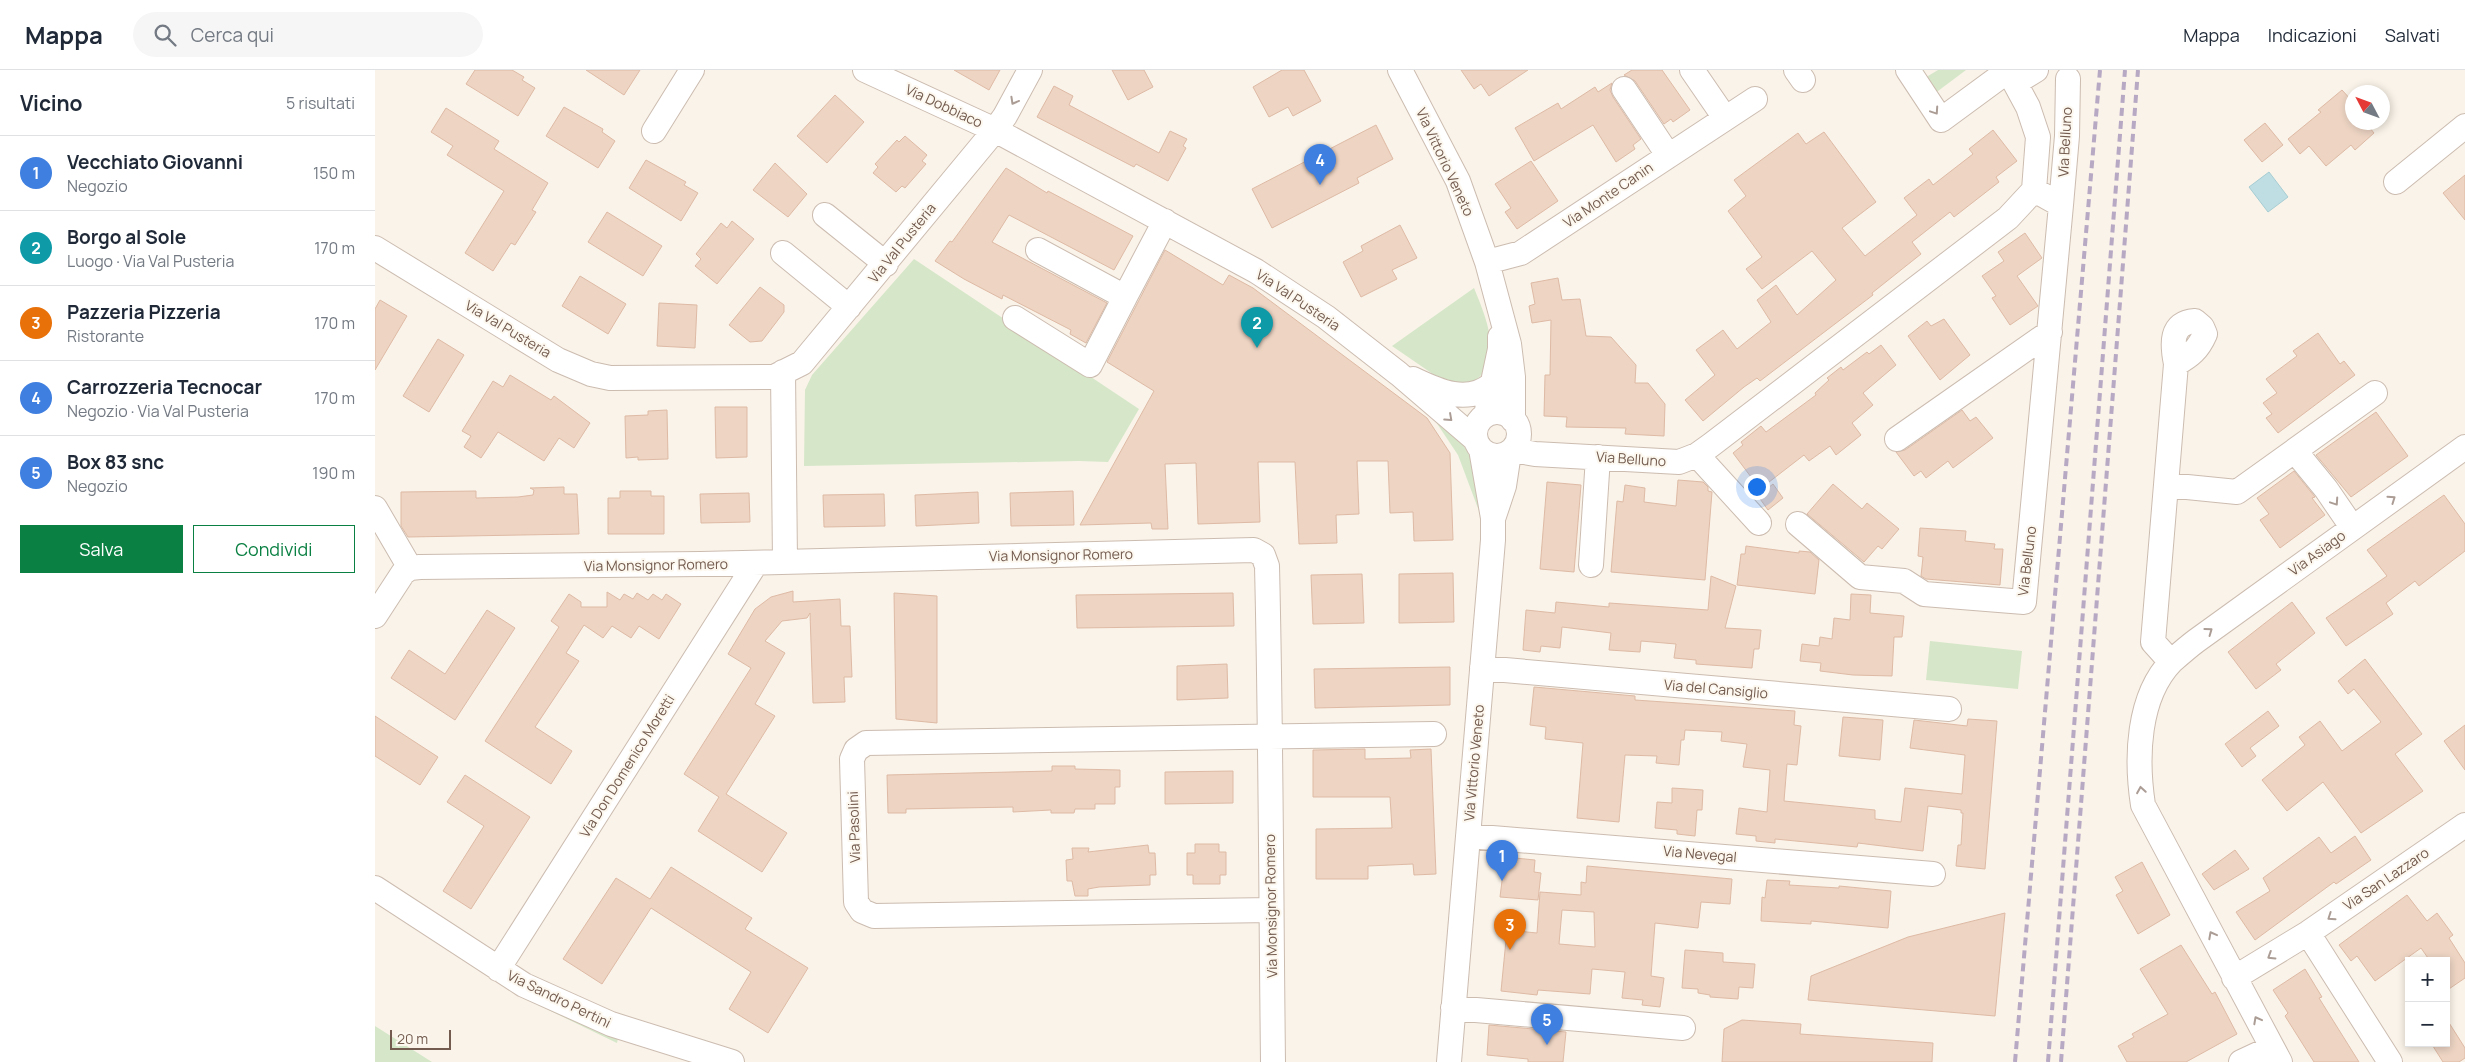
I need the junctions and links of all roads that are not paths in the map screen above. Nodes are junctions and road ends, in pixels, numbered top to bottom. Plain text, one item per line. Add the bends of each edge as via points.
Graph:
1 (692, 70) edge
2 (865, 70) edge
3 (1030, 70) edge
4 (1400, 70) edge
5 (1692, 70) edge
6 (1908, 70) edge
7 (2036, 70) edge
8 (2011, 74) edge
9 (2068, 79) dead end
10 (1624, 89) dead end
11 (1755, 99) dead end
12 (1725, 118) junction
13 (2465, 126) edge
14 (995, 130) junction
15 (654, 131) dead end
16 (1668, 155) junction
17 (2396, 182) dead end
18 (2034, 190) junction
19 (2061, 205) junction
20 (825, 215) dead end
21 (1165, 221) junction
22 (375, 248) edge
23 (1038, 250) dead end
24 (783, 253) dead end
25 (1487, 262) junction
26 (885, 264) junction
27 (1125, 297) junction
28 (849, 307) junction
29 (1501, 315) junction
30 (1015, 318) dead end
31 (2050, 332) junction
32 (2176, 364) dead end
33 (783, 372) junction
34 (1399, 374) junction
35 (1492, 384) junction
36 (2375, 393) dead end
37 (1486, 415) junction
38 (1513, 438) junction
39 (1897, 439) dead end
40 (1478, 445) junction
41 (2465, 447) edge
42 (2295, 451) junction
43 (1697, 455) junction
44 (1598, 457) junction
45 (2167, 485) junction
46 (375, 508) edge
47 (1493, 518) junction
48 (1759, 524) dead end
49 (1797, 524) dead end
50 (2352, 527) junction
51 (785, 562) junction
52 (756, 563) junction
53 (1591, 565) dead end
54 (410, 568) junction
55 (375, 616) edge
56 (2171, 662) junction
57 (1482, 668) junction
58 (1949, 709) dead end
59 (1434, 734) dead end
60 (1271, 737) junction
61 (2465, 825) edge
62 (1468, 836) junction
63 (1933, 874) dead end
64 (375, 888) edge
65 (1271, 910) junction
66 (2307, 933) junction
67 (498, 970) junction
68 (2234, 978) junction
69 (1453, 1008) junction
70 (1683, 1028) dead end
71 (2275, 1055) edge
72 (732, 1062) edge
73 (1273, 1062) edge
74 (1449, 1062) edge
75 (2241, 1062) edge
76 (2390, 1062) edge

1 - 15 street
2 - 14 street, Via Dobbiaco
3 -> 14 street
4 - 25 street, Via Vittorio Veneto via 1458,181
5 - 12 street
6 -> 8 street via 1941,120
7 - 8 street
8 - 18 street, Via Belluno via 2039,136
9 - 19 street, Via Belluno
10 - 16 street
11 - 12 street, Via Monte Canin
12 - 16 street, Via Monte Canin
13 - 17 street
14 - 21 street, Via Val Pusteria
14 - 26 street, Via Val Pusteria
16 - 25 street, Via Monte Canin via 1521,253
18 - 19 street
18 - 43 street, Via Belluno via 2007,218
19 - 31 street, Via Belluno
20 - 26 street
21 - 27 street
21 - 34 street, Via Val Pusteria via 1294,295
22 - 33 street, Via Val Pusteria via 558,360 591,374 610,378 743,378 774,376
23 - 27 street
24 - 28 street
25 - 29 street, Via Vittorio Veneto
26 - 28 street, Via Val Pusteria
27 - 30 street via 1090,365
28 - 33 street, Via Val Pusteria via 802,363
29 - 35 street, Via Vittorio Veneto
29 - 38 street, Via Vittorio Veneto via 1513,377
31 - 39 street
31 - 49 street, Via Belluno via 2024,602 1924,594 1904,581 1860,578
32 - 45 street
33 - 51 street
34 - 35 street, Via Val Pusteria via 1432,388 1464,396 1483,392
34 -> 40 street, Via Val Pusteria
35 - 37 street, Via Vittorio Veneto
36 - 42 street
37 - 38 street via 1501,413
37 - 40 street, Via Vittorio Veneto via 1477,426
38 - 40 street via 1497,456 1485,453
38 - 44 street, Via Belluno via 1535,454
38 - 47 street, Via Vittorio Veneto via 1504,486
40 - 47 street, Via Vittorio Veneto
50 -> 41 street, Via Asiago
42 - 45 street via 2237,492
42 -> 50 street
43 - 44 street, Via Belluno via 1679,462
43 - 48 street
44 - 53 street
45 - 56 street via 2153,642
46 - 54 street
47 - 57 street, Via Vittorio Veneto
56 -> 50 street, Via Asiago
51 - 52 street, Via Monsignor Romero
51 - 60 street, Via Monsignor Romero via 1254,550 1263,555 1267,566
52 - 54 street, Via Monsignor Romero
52 - 67 street, Via Don Domenico Moretti
54 - 55 street via 403,573
68 -> 56 street, Via Asiago via 2143,805 2138,774 2140,734 2150,700
57 - 58 street, Via del Cansiglio
57 - 62 street, Via Vittorio Veneto
59 - 60 street
60 - 65 street, Via Monsignor Romero
60 - 65 street, Via Pasolini via 866,743 856,750 852,759 856,902 862,911 874,916
61 -> 66 street, Via San Lazzaro
62 - 63 street, Via Nevegal
62 - 69 street, Via Vittorio Veneto
64 - 67 street, Via Sandro Pertini
65 - 73 street, Via Monsignor Romero
66 -> 68 street, Via San Lazzaro
66 - 76 street
67 - 72 street, Via Sandro Pertini via 524,986 611,1024
71 -> 68 street, Via Asiago
69 - 70 street
69 - 74 street, Via Vittorio Veneto
71 - 75 street

